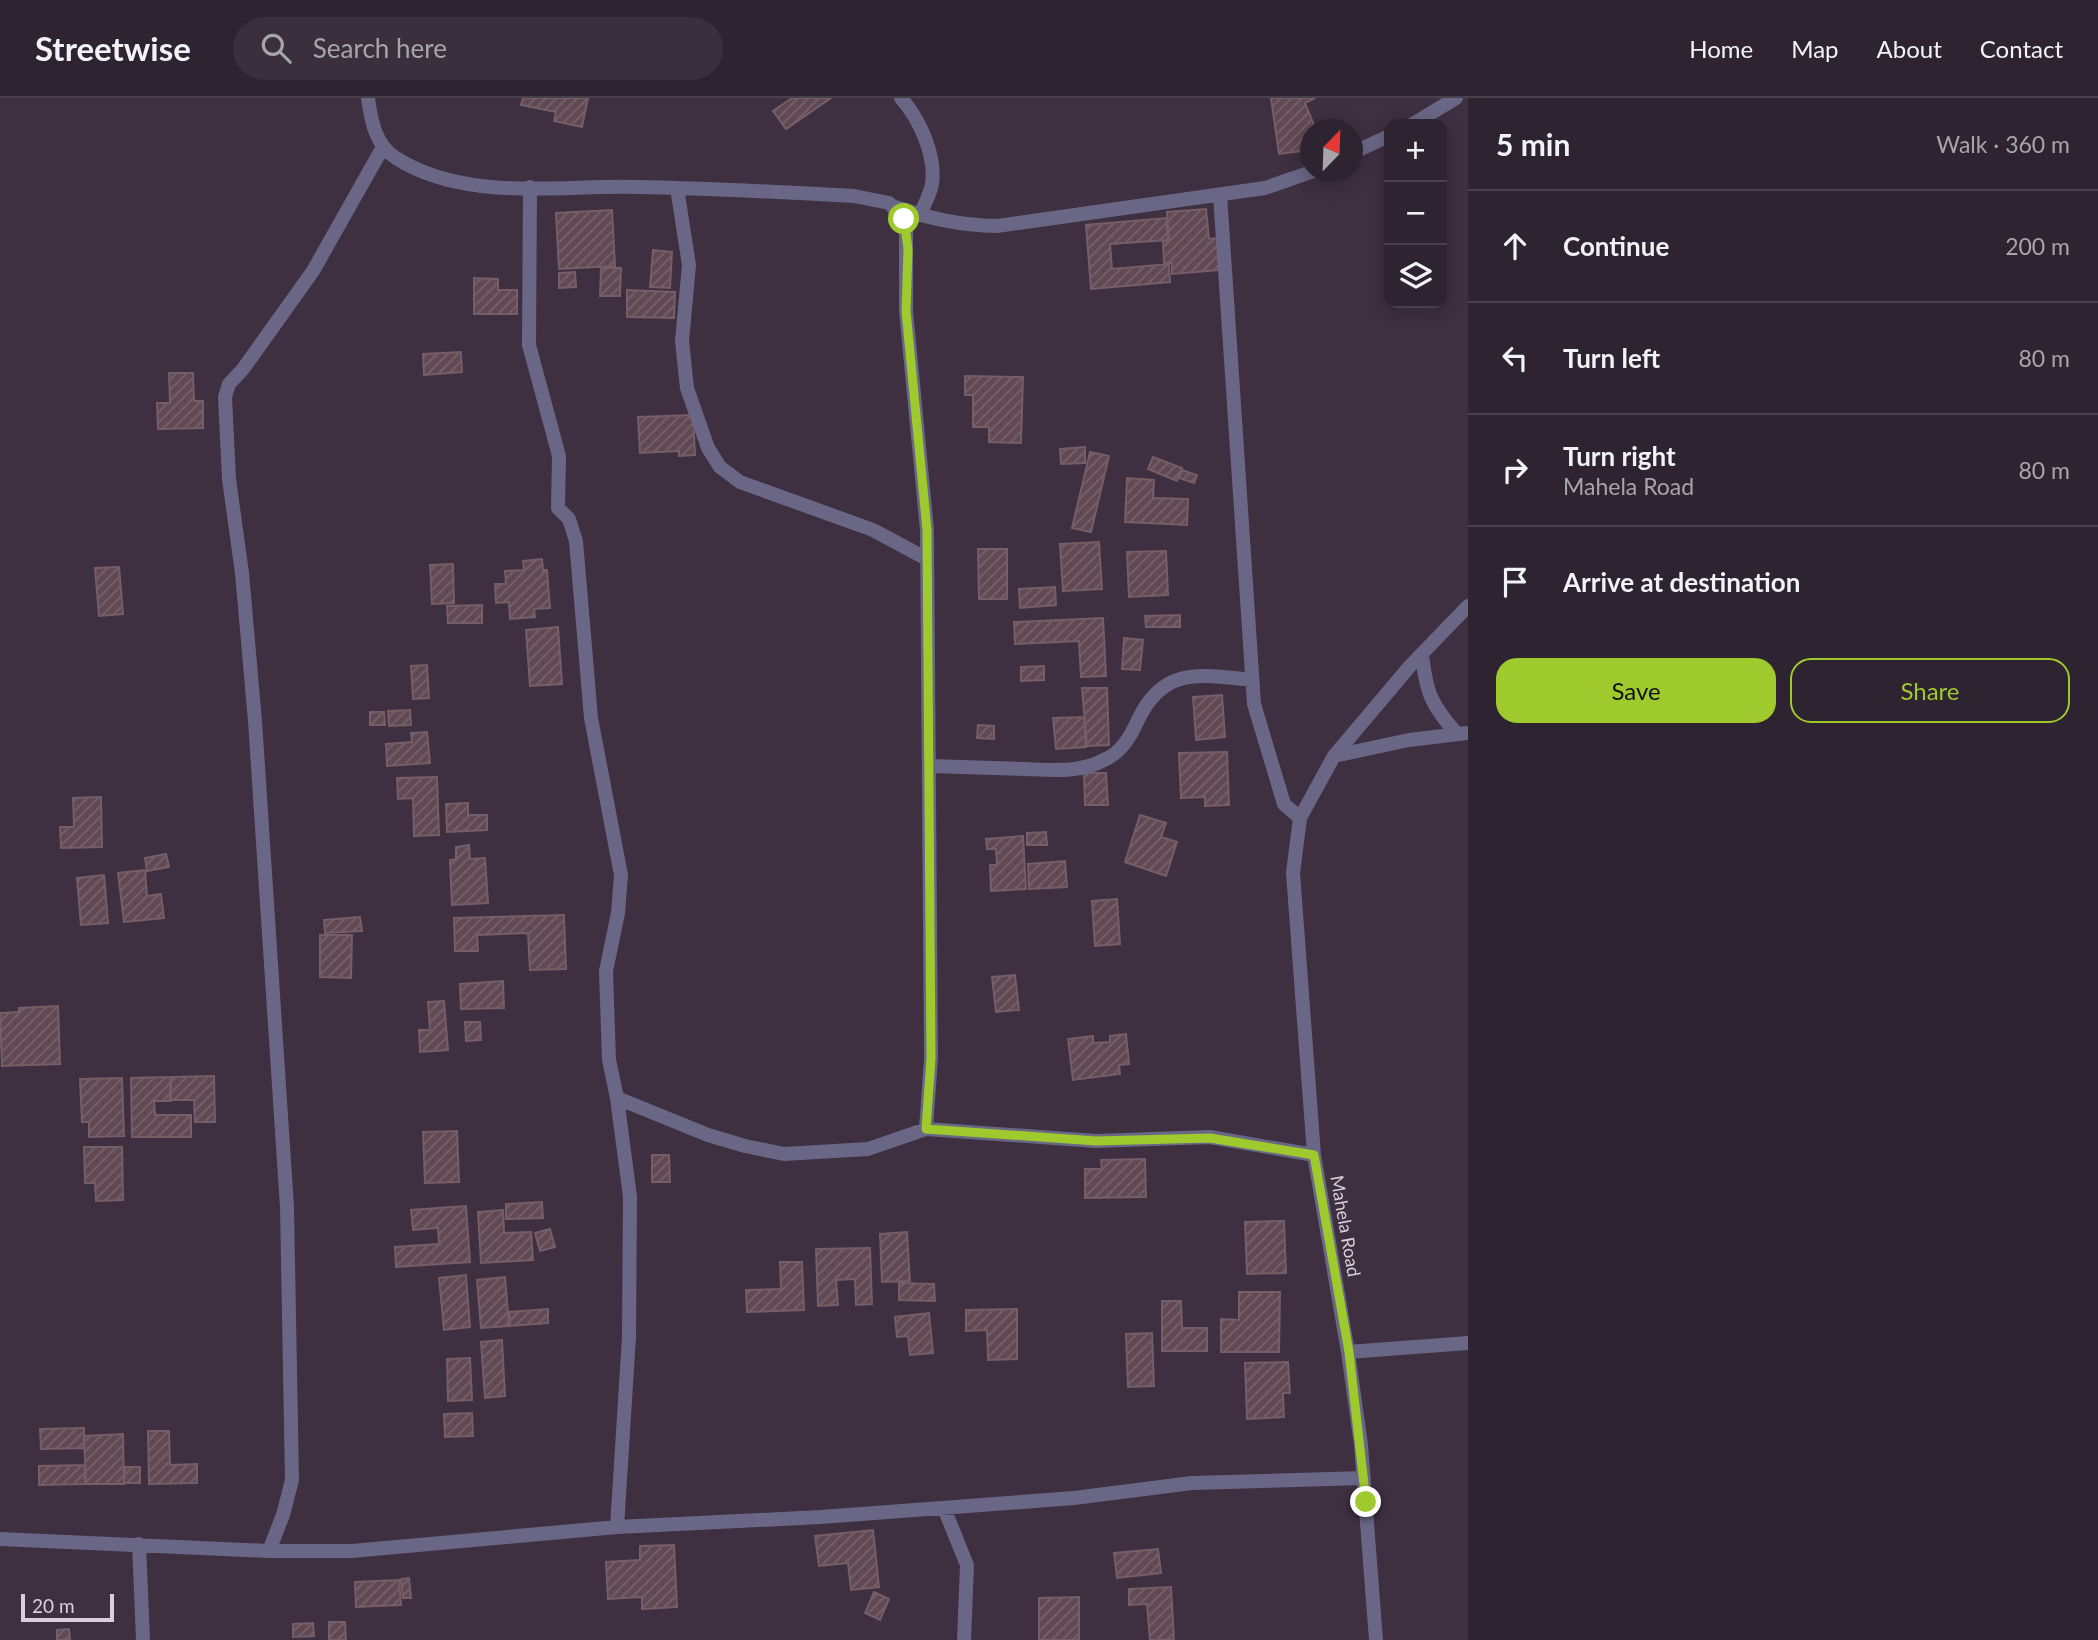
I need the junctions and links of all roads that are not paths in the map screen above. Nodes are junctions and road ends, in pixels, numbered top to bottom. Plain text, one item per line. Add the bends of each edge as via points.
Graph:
1 (368, 98) edge
2 (901, 98) edge
3 (1456, 98) edge
4 (1421, 119) edge
5 (1384, 138) edge
6 (383, 146) junction
7 (1363, 148) edge
8 (1300, 176) edge
9 (530, 187) junction
10 (677, 188) junction
11 (1220, 195) junction
12 (895, 207) junction
13 (920, 215) junction
14 (927, 559) junction
15 (1468, 606) edge
16 (1422, 654) junction
17 (1252, 680) junction
18 (1462, 734) edge
19 (1334, 756) junction
20 (929, 766) junction
21 (1300, 818) junction
22 (617, 1098) junction
23 (926, 1129) junction
24 (1314, 1155) junction
25 (1468, 1343) edge
26 (1349, 1352) junction
27 (1364, 1478) junction
28 (944, 1508) junction
29 (617, 1527) junction
30 (0, 1539) edge
31 (139, 1544) junction
32 (268, 1551) junction
33 (143, 1640) edge
34 (964, 1640) edge
35 (1376, 1640) edge

1 - 6 street via 372,126
2 - 13 street via 930,152 932,186
3 - 4 street
5 - 7 street
6 - 9 street via 394,157 451,183
6 - 32 street via 313,271 229,384 225,397 229,479 255,720 287,1207 292,1480
8 - 11 street via 1265,188
9 - 10 street
9 - 22 street via 529,345 559,456 558,508 569,519 576,541 591,718 621,875 606,971 609,1060
10 - 12 street via 854,196
10 - 14 street via 689,265 682,341 687,388 708,448 720,467 740,482 873,530
11 - 13 street via 997,226
11 - 17 street
12 - 13 street
12 - 14 street via 906,231 906,311
14 - 20 street
15 - 16 street
16 - 18 street via 1425,680 1438,713
16 - 19 street
17 - 20 street via 1187,675 1171,681 1140,716 1121,750 1084,767 1059,771
17 - 21 street via 1254,704 1284,804
18 - 19 street
19 - 21 street
20 - 23 street via 931,1058
21 - 24 street, Mahela Road via 1293,873
22 - 23 street via 708,1135 784,1153 868,1149
22 - 29 street via 630,1197 629,1337
23 - 24 street via 1096,1141 1210,1138
24 - 26 street, Mahela Road
25 - 26 street
26 - 27 street, Mahela Road
27 - 28 street via 1192,1483
27 - 35 street, Mahela Road
28 - 29 street
28 - 34 street via 967,1564
29 - 32 street via 352,1551
30 - 31 street
31 - 32 street
31 - 33 street

